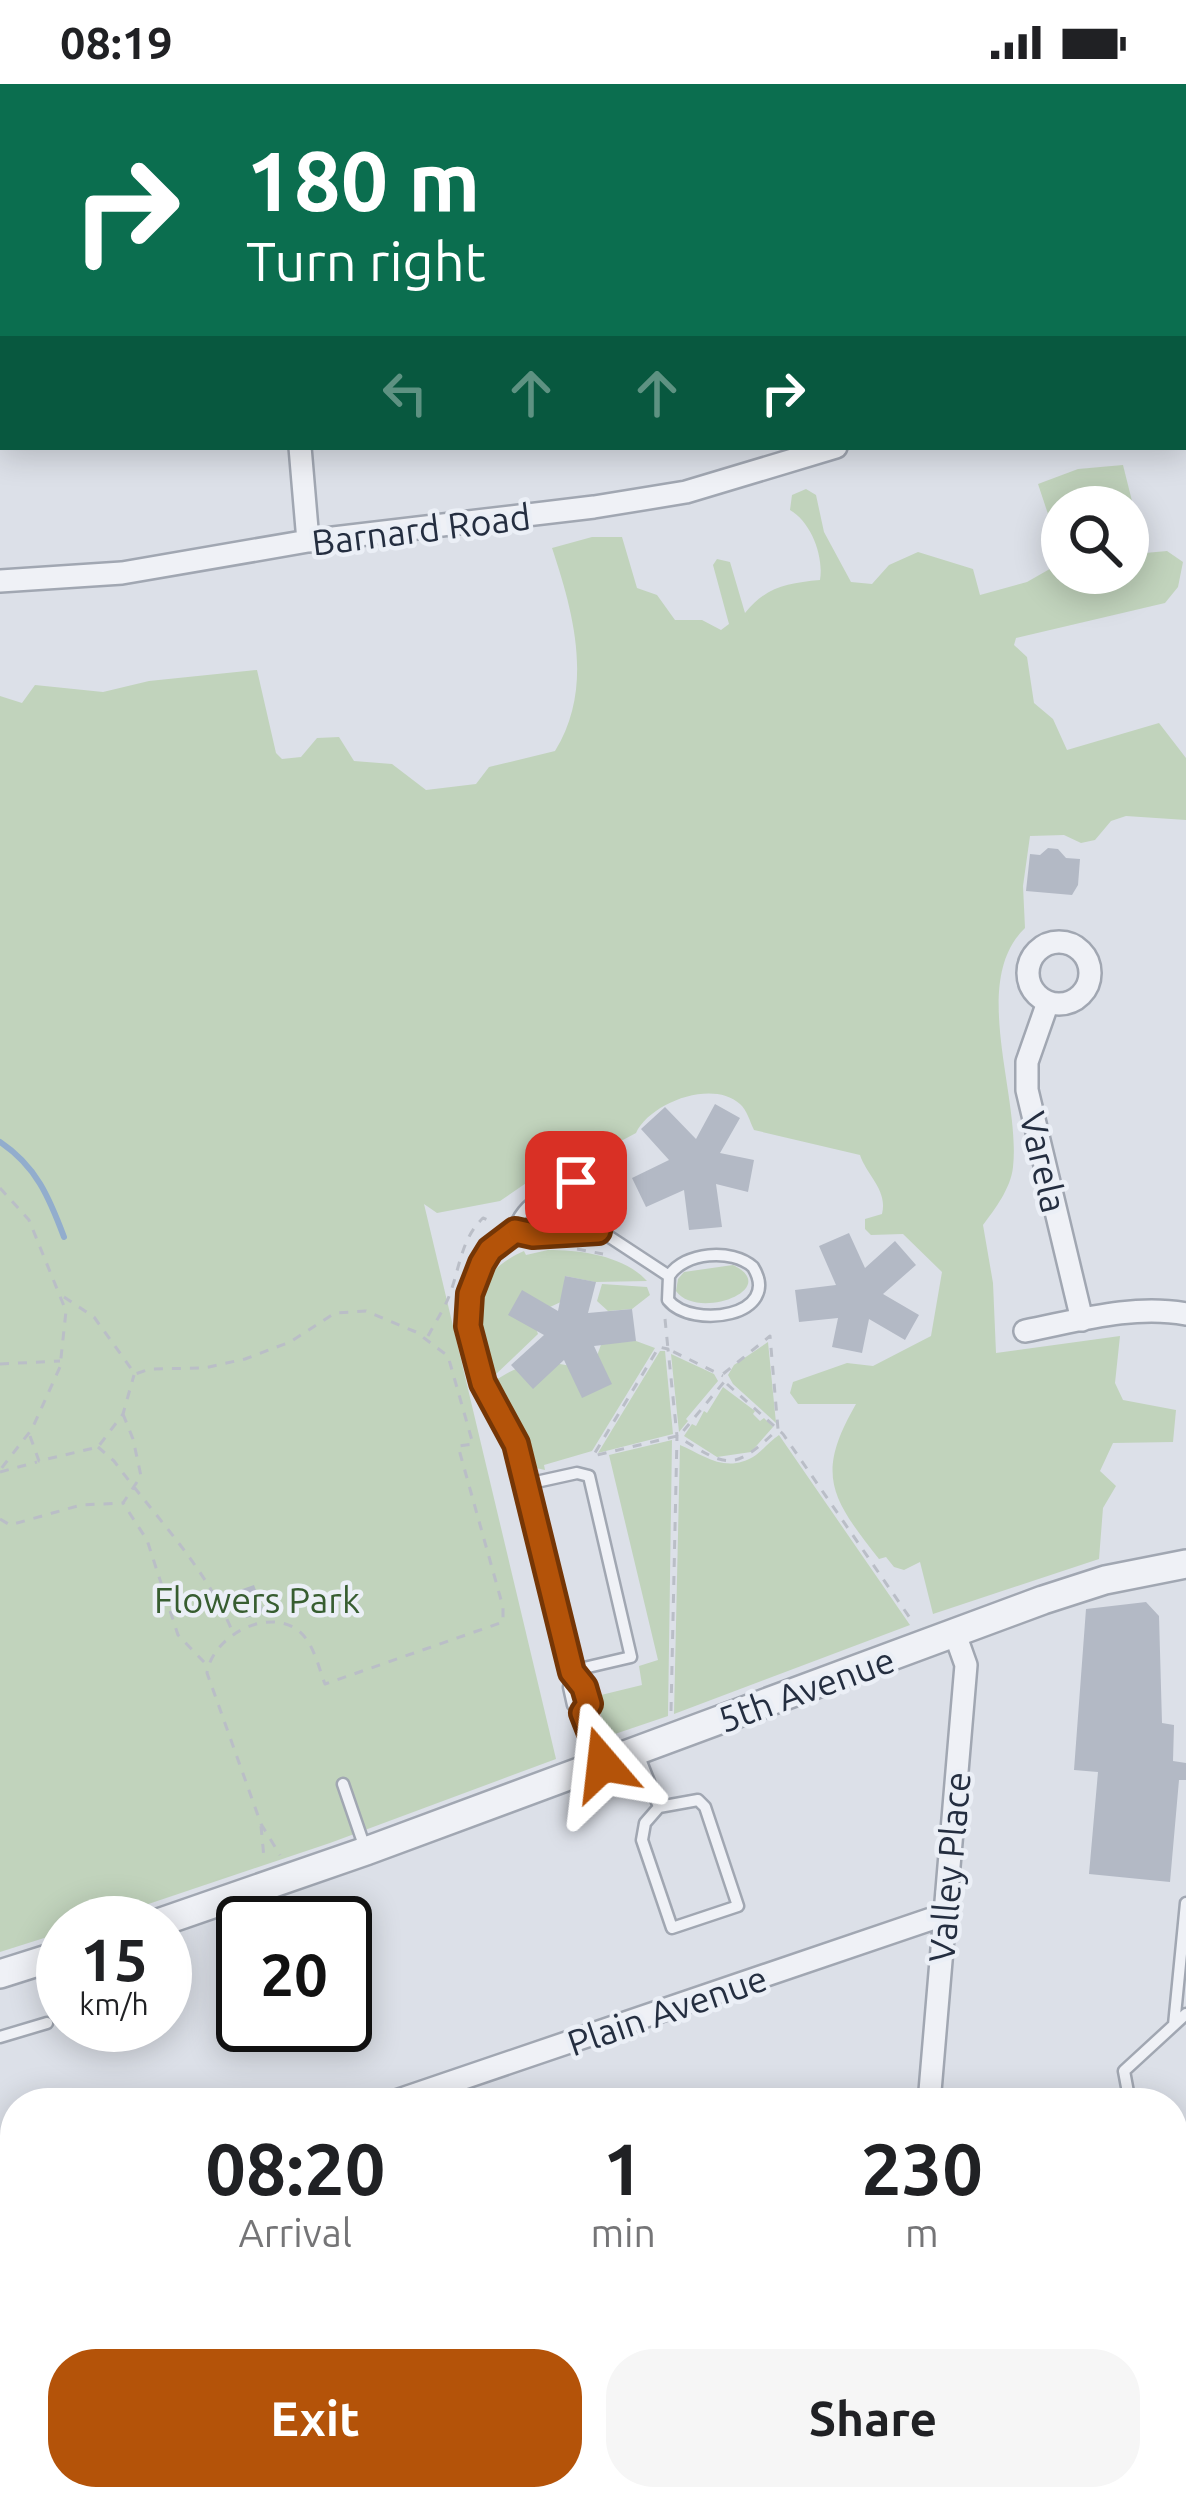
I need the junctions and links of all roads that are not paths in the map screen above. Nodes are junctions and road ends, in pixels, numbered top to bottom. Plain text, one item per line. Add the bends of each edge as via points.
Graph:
1 (300, 450) edge
2 (826, 450) edge
3 (308, 541) junction
4 (0, 581) edge
5 (1047, 1005) dead end
6 (515, 1231) junction
7 (598, 1231) junction
8 (669, 1276) junction
9 (1186, 1314) edge
10 (1082, 1320) junction
11 (1024, 1331) dead end
12 (527, 1484) junction
13 (1186, 1564) edge
14 (955, 1634) junction
15 (573, 1675) junction
16 (637, 1751) junction
17 (603, 1764) junction
18 (344, 1784) dead end
19 (659, 1808) junction
20 (366, 1851) junction
21 (238, 1896) edge
22 (1186, 1903) edge
23 (943, 1916) junction
24 (36, 1963) edge
25 (0, 1974) edge
26 (1186, 2014) edge
27 (1174, 2025) junction
28 (36, 2026) edge
29 (0, 2037) edge
30 (434, 2088) edge
31 (930, 2088) edge
32 (1127, 2088) edge

1 - 3 street
2 - 3 street, Barnard Road via 686,492
3 - 4 street, Barnard Road via 122,573
5 - 10 street, Varela via 1027,1062 1028,1090
6 - 7 lane
6 - 7 lane via 520,1212 576,1182 603,1202
6 - 12 lane via 482,1263 468,1326
7 - 8 lane
8 - 8 lane via 671,1306 698,1316 746,1309 760,1288 753,1267 730,1255 688,1259
9 - 10 street
10 - 11 street
12 - 15 lane
12 - 15 lane via 589,1476 631,1657
13 - 14 street, 5th Avenue via 1075,1589
14 - 16 street, 5th Avenue
14 - 23 street, Valley Place via 966,1665
15 - 17 lane
16 - 17 street, 5th Avenue
16 - 19 lane
17 - 20 street, 5th Avenue
18 - 20 lane
19 - 19 lane via 698,1800 705,1807 738,1906 672,1928 642,1840
20 - 21 street, 5th Avenue
22 - 27 lane
23 - 30 street, Plain Avenue
23 - 31 street, Valley Place
24 - 25 street
26 - 27 lane
27 - 32 lane via 1124,2071
28 - 29 lane

